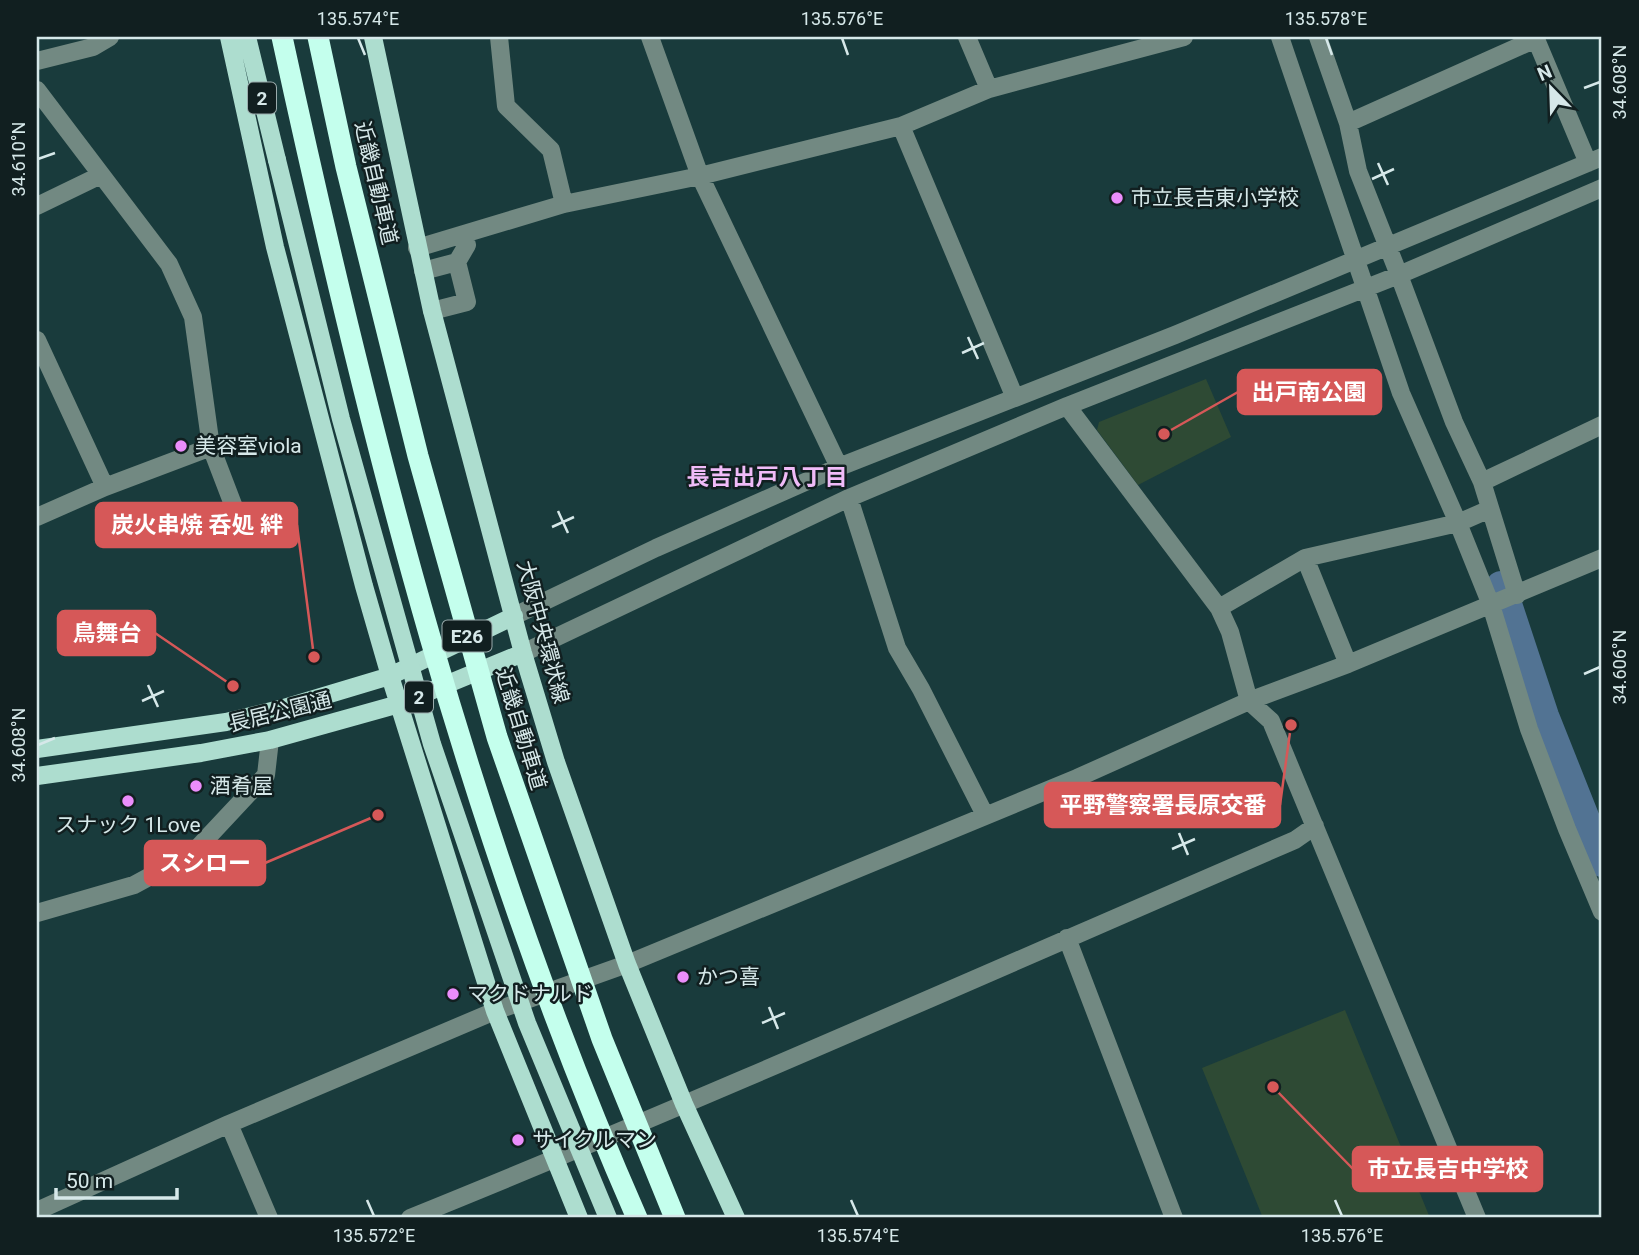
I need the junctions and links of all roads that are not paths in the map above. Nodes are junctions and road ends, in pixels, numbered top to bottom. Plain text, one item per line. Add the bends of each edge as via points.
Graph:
1 (110, 37) edge
2 (229, 37) edge
3 (247, 37) edge
4 (282, 37) edge
5 (318, 37) edge
6 (373, 37) edge
7 (499, 37) edge
8 (650, 37) edge
9 (967, 37) edge
10 (1184, 37) edge
11 (1280, 37) edge
12 (1318, 37) edge
13 (1536, 38) edge
14 (37, 61) edge
15 (989, 89) junction
16 (37, 90) edge
17 (1348, 123) junction
18 (901, 126) junction
19 (1595, 160) edge
20 (101, 174) junction
21 (700, 176) junction
22 (1601, 191) edge
23 (564, 204) junction
24 (37, 206) edge
25 (464, 234) junction
26 (1388, 247) junction
27 (417, 248) junction
28 (1355, 261) junction
29 (457, 262) junction
30 (423, 271) junction
31 (1399, 275) junction
32 (1364, 289) junction
33 (432, 312) junction
34 (37, 341) edge
35 (1015, 398) junction
36 (1067, 406) junction
37 (1602, 425) edge
38 (211, 447) junction
39 (839, 467) junction
40 (1482, 482) junction
41 (105, 487) junction
42 (849, 498) junction
43 (1490, 509) junction
44 (37, 517) edge
45 (1458, 523) junction
46 (242, 528) dead end
47 (1306, 558) junction
48 (1602, 558) edge
49 (1517, 594) junction
50 (1491, 605) junction
51 (1219, 608) junction
52 (514, 616) junction
53 (523, 653) junction
54 (1348, 664) junction
55 (390, 676) junction
56 (1249, 701) junction
57 (399, 704) junction
58 (270, 740) junction
59 (37, 749) edge
60 (37, 776) edge
61 (985, 815) junction
62 (1315, 826) junction
63 (1602, 912) edge
64 (37, 913) edge
65 (1068, 938) junction
66 (627, 964) junction
67 (495, 1011) junction
68 (684, 1104) junction
69 (229, 1124) junction
70 (554, 1160) junction
71 (37, 1211) edge
72 (269, 1218) edge
73 (410, 1218) edge
74 (579, 1218) edge
75 (608, 1218) edge
76 (637, 1218) edge
77 (675, 1218) edge
78 (736, 1218) edge
79 (1174, 1218) edge
80 (1477, 1218) edge

1 - 14 street via 93,47
2 - 55 main road, 2 via 278,260
3 - 75 main road, 2, bridge via 341,419 432,744 527,1023
4 - 76 highway, E26, bridge via 363,386 463,749 566,1044
5 - 77 highway, 近畿自動車道 / E26, bridge via 418,456 497,737 602,1039
6 - 27 main road, 大阪中央環状線
7 - 23 street via 506,106 551,150
8 - 21 street
9 - 15 street
10 - 15 street
11 - 28 street
12 - 17 street
13 - 17 street
13 - 19 street
15 - 18 street
16 - 20 street
17 - 26 street via 1358,171
18 - 21 street
18 - 35 street
19 - 26 street
20 - 24 street
20 - 38 street via 169,264 192,317
21 - 23 street
21 - 39 street
22 - 31 street
23 - 25 street
25 - 27 street
25 - 29 street via 467,245
26 - 28 street
26 - 31 street
27 - 30 main road, 大阪中央環状線
28 - 32 street
28 - 35 street
29 - 30 street
29 - 33 street via 467,302
30 - 33 main road, 大阪中央環状線
31 - 32 street
31 - 40 street via 1454,422
32 - 36 street
32 - 45 street via 1401,393
33 - 52 main road, 大阪中央環状線
34 - 41 street
35 - 39 street
36 - 42 street
36 - 51 street
37 - 40 street
38 - 41 street
38 - 46 street
39 - 52 street
40 - 43 street
41 - 44 street
42 - 53 street
42 - 61 street via 897,648
43 - 45 street
43 - 49 street
45 - 47 street
45 - 50 street
47 - 51 street
47 - 54 street
48 - 49 street
49 - 50 street
50 - 54 street
50 - 63 street via 1530,729
51 - 56 street
52 - 53 main road, 大阪中央環状線
52 - 55 main road, 長居公園通
53 - 57 main road, 長居公園通
53 - 66 main road, 大阪中央環状線
54 - 56 street
55 - 57 main road, 2
55 - 59 main road, 長居公園通 via 226,722
56 - 61 street
56 - 62 street via 1271,721
57 - 58 main road, 長居公園通
57 - 67 main road, 2
58 - 60 main road, 長居公園通
58 - 64 street via 266,775 193,853 134,885
61 - 66 street
62 - 65 street via 1295,840
62 - 80 street
65 - 68 street
65 - 79 street
66 - 67 street
66 - 68 main road, 大阪中央環状線
67 - 69 street
67 - 70 main road, 2
68 - 70 street
68 - 78 main road, 大阪中央環状線
69 - 71 street
69 - 72 street
70 - 73 street
70 - 74 main road, 2

